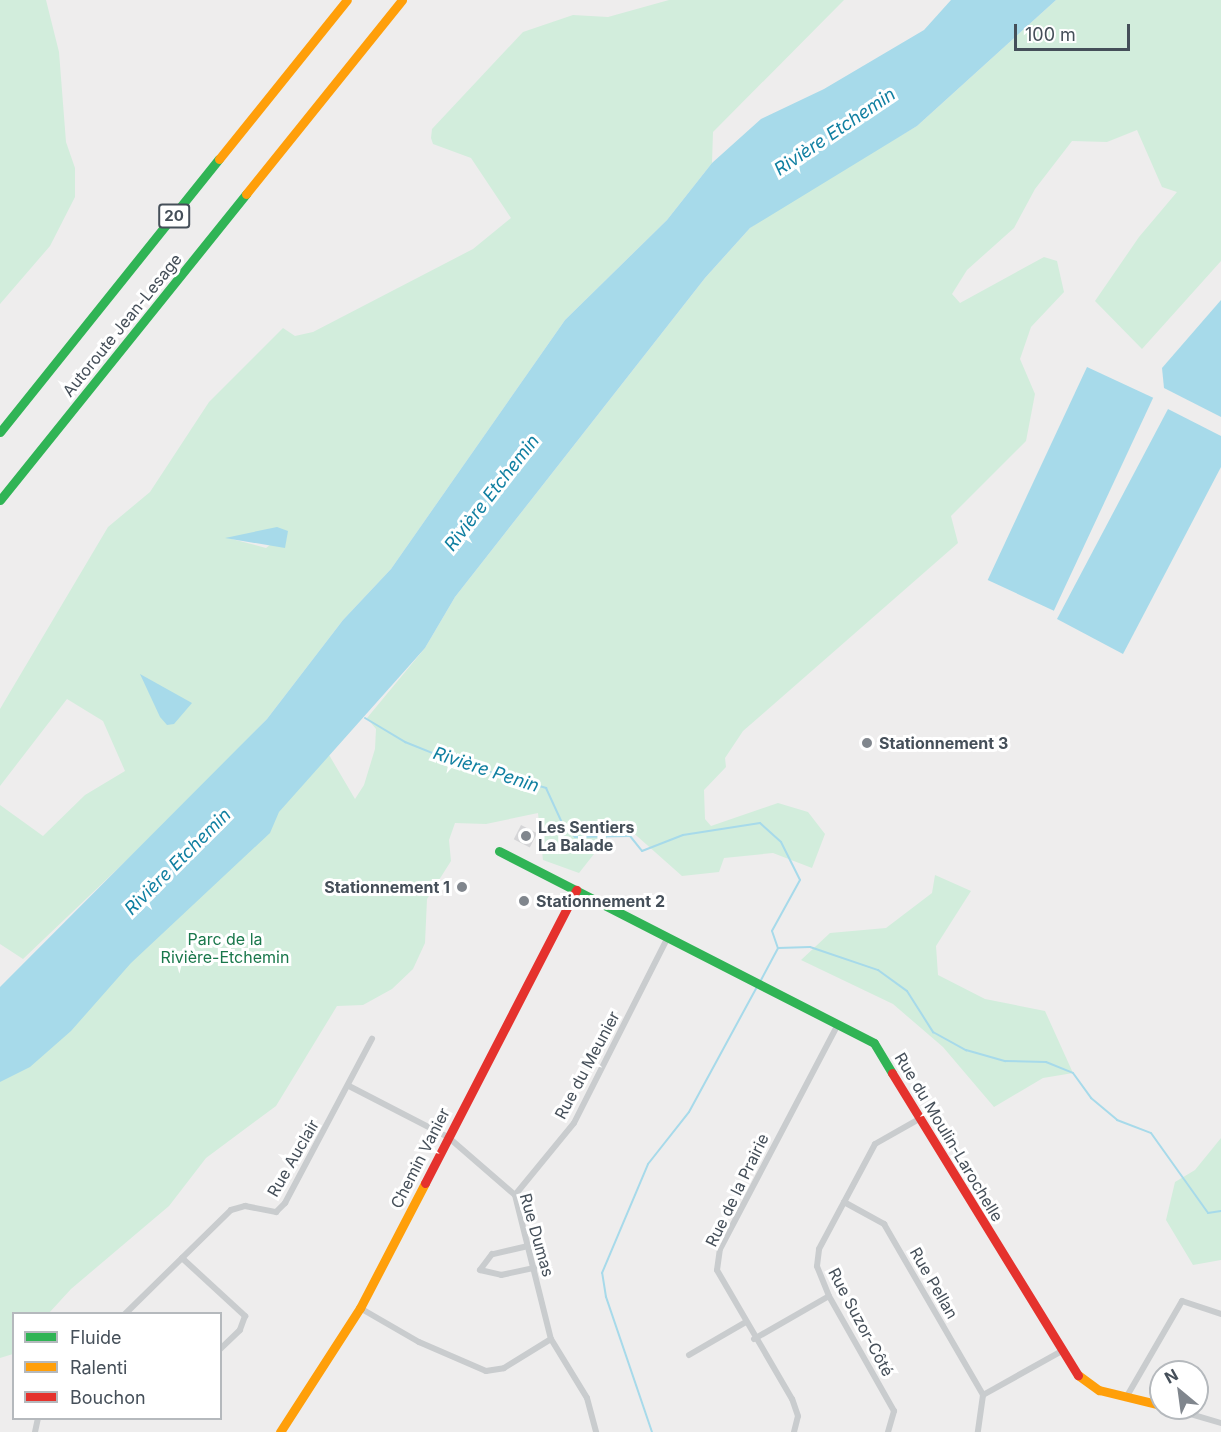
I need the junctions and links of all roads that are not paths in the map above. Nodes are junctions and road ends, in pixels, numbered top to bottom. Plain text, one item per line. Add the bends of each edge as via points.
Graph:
1 (347, 0) edge
2 (402, 0) edge
3 (0, 432) edge
4 (0, 501) edge
5 (499, 851) dead end
6 (576, 890) junction
7 (668, 937) junction
8 (838, 1024) junction
9 (372, 1039) dead end
10 (349, 1086) junction
11 (921, 1118) junction
12 (448, 1137) junction
13 (515, 1195) junction
14 (844, 1202) junction
15 (528, 1246) junction
16 (182, 1258) junction
17 (534, 1268) junction
18 (829, 1296) junction
19 (360, 1308) junction
20 (127, 1312) edge
21 (1221, 1314) edge
22 (746, 1322) junction
23 (551, 1339) junction
24 (754, 1339) junction
25 (222, 1347) edge
26 (1060, 1352) junction
27 (689, 1355) dead end
28 (983, 1395) junction
29 (1127, 1396) junction
30 (1149, 1402) edge
31 (280, 1432) edge
32 (596, 1432) edge
33 (794, 1432) edge
34 (888, 1432) edge
35 (978, 1432) edge

1 - 3 main road, Autoroute Jean-Lesage / 20
2 - 4 main road, Autoroute Jean-Lesage / 20
5 - 6 main road, Rue du Moulin-Larochelle
6 - 7 main road, Rue du Moulin-Larochelle
6 - 12 main road, Chemin Vanier
7 - 8 main road, Rue du Moulin-Larochelle
7 - 13 street, Rue du Meunier via 574,1123
8 - 11 main road, Rue du Moulin-Larochelle via 880,1050
8 - 22 street, Rue de la Prairie via 720,1249 717,1270
9 - 10 street, Rue Auclair
10 - 12 street, Rue Dumas
10 - 16 street, Rue Auclair via 285,1203 276,1212 245,1206 231,1210
11 - 14 street, Rue Suzor-Côté via 874,1144
11 - 26 main road, Rue du Moulin-Larochelle
12 - 13 street, Rue Dumas
12 - 19 main road, Chemin Vanier
13 - 15 street, Rue Dumas
14 - 18 street, Rue Suzor-Côté via 819,1249 817,1266
14 - 28 street, Rue Pellan via 884,1224
15 - 17 street, Rue Dumas
15 - 17 street via 492,1254 480,1270 501,1275
16 - 20 street, Rue Auclair
16 - 25 street via 245,1316 240,1330
17 - 23 street, Rue Dumas
18 - 24 street
18 - 34 street, Rue Suzor-Côté via 894,1411
19 - 23 street via 419,1342 486,1371 504,1368
19 - 31 main road, Chemin Vanier
21 - 29 street via 1182,1301
22 - 24 street, Rue de la Prairie
22 - 27 street
23 - 32 street, Rue Dumas via 587,1398
24 - 33 street, Rue de la Prairie via 792,1399 798,1416
26 - 28 street
26 - 29 main road, Rue du Moulin-Larochelle via 1075,1373 1099,1390
28 - 35 street
29 - 30 main road, Rue du Moulin-Larochelle

